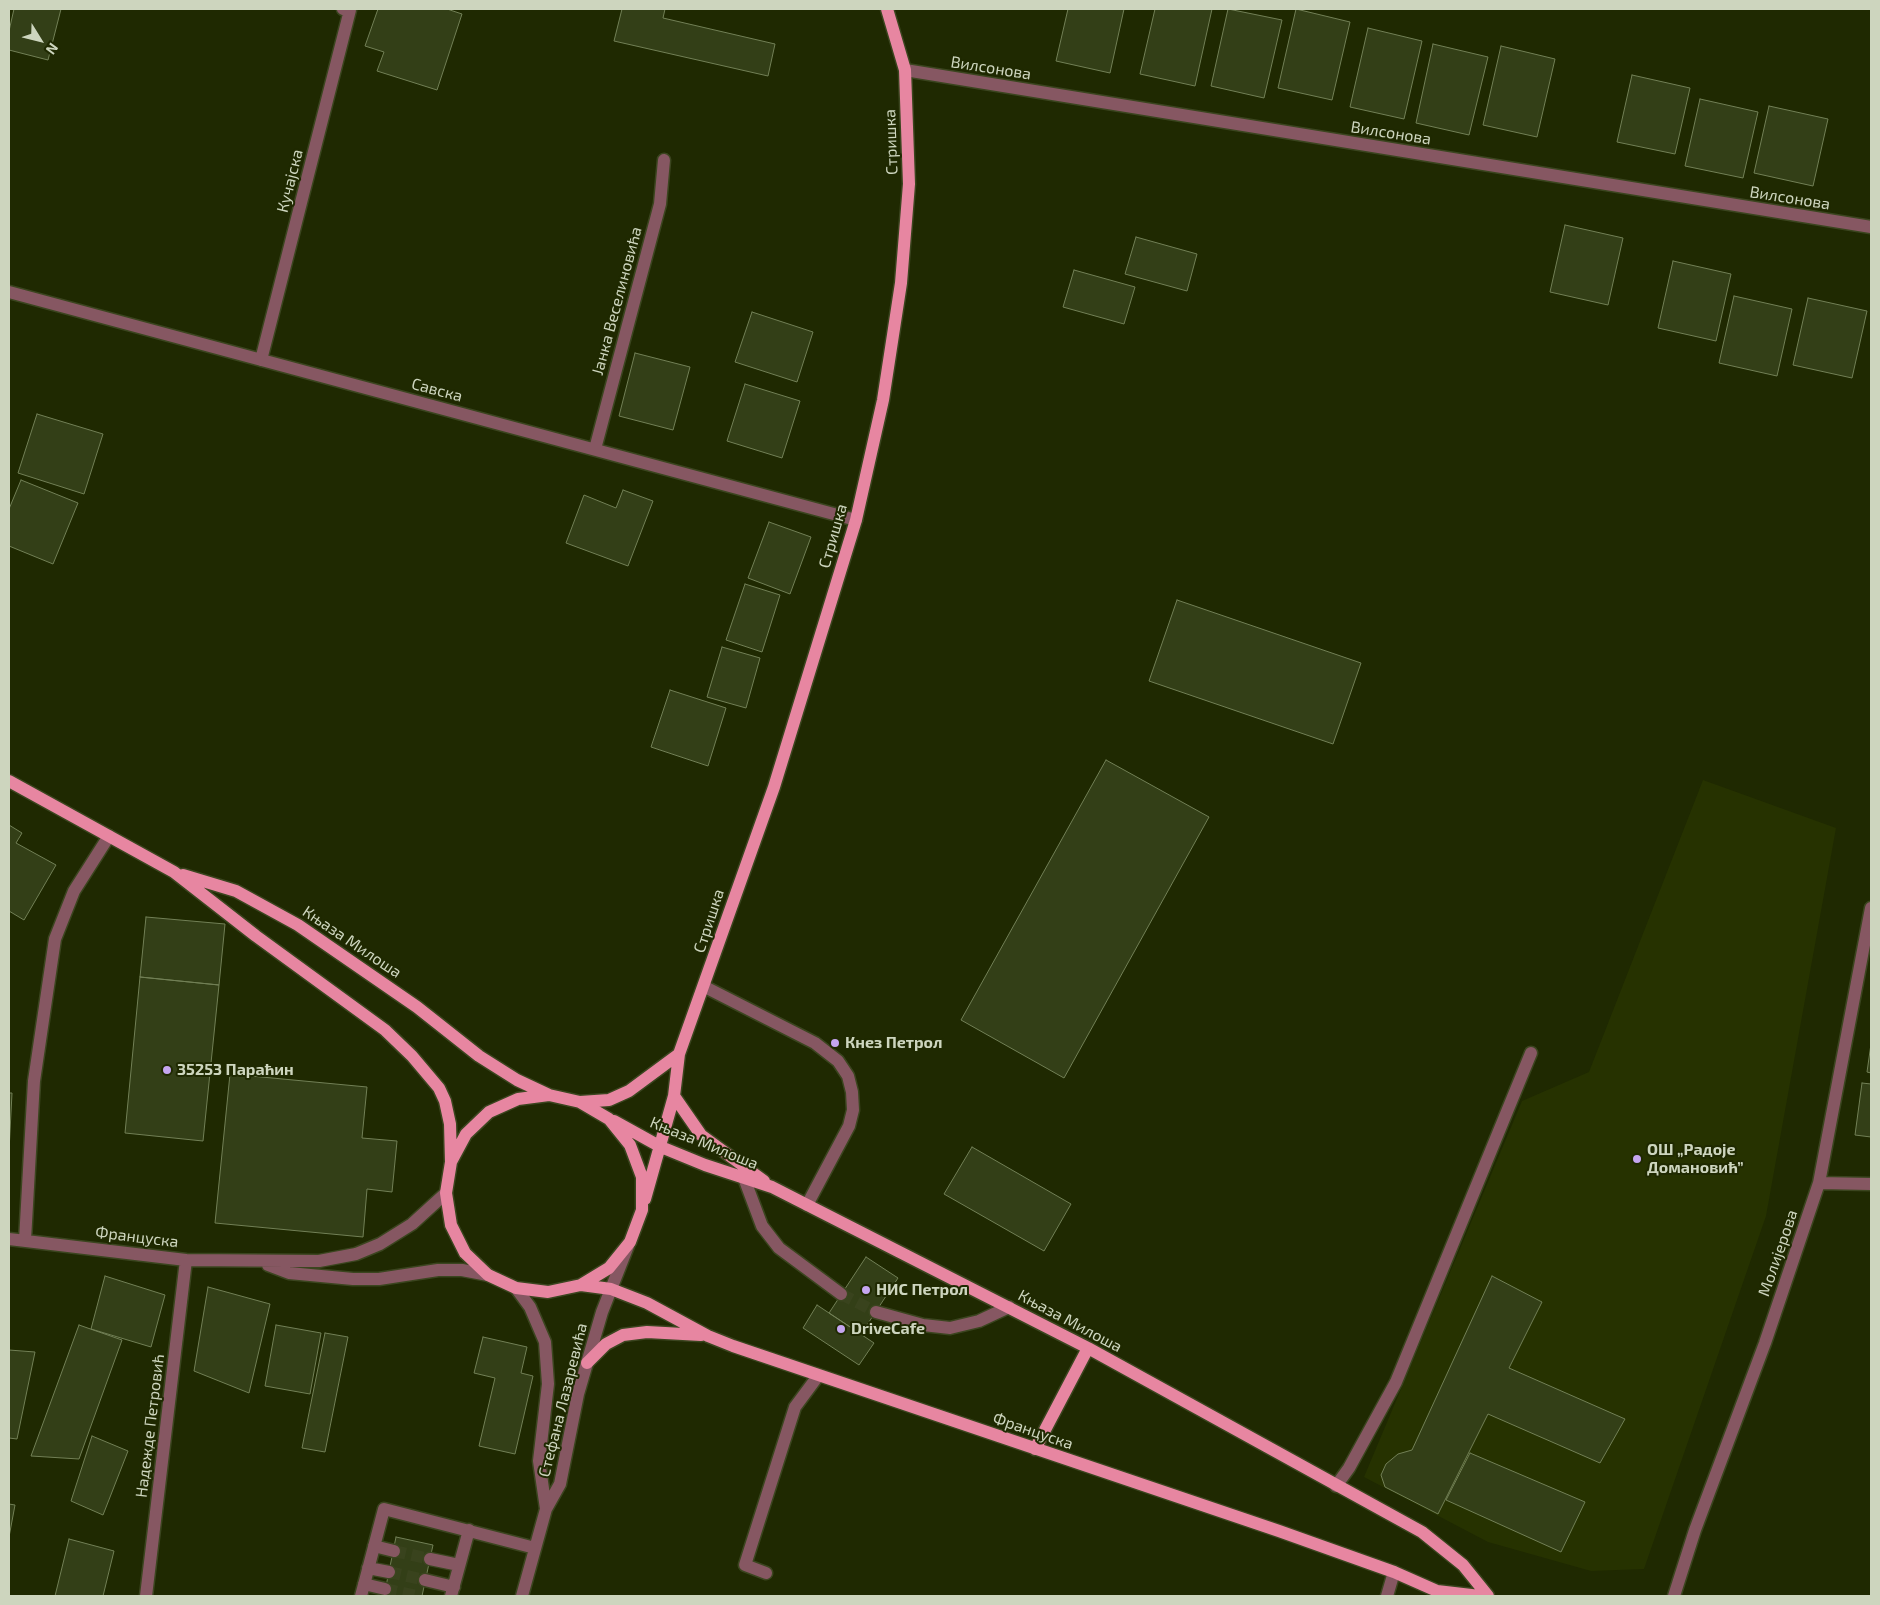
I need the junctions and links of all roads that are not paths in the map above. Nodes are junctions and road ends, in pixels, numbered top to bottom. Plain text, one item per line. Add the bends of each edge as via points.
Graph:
1 (346, 9) edge
2 (887, 9) edge
3 (905, 70) junction
4 (664, 160) dead end
5 (1871, 227) edge
6 (9, 292) edge
7 (261, 360) junction
8 (595, 449) junction
9 (856, 520) junction
10 (9, 781) edge
11 (108, 836) junction
12 (174, 872) junction
13 (1871, 908) edge
14 (705, 987) junction
15 (1531, 1053) dead end
16 (679, 1054) junction
17 (549, 1095) junction
18 (674, 1096) junction
19 (580, 1102) junction
20 (609, 1119) junction
21 (661, 1147) junction
22 (451, 1162) junction
23 (744, 1178) junction
24 (1820, 1183) junction
25 (1871, 1184) edge
26 (772, 1187) junction
27 (446, 1193) junction
28 (807, 1206) junction
29 (642, 1210) junction
30 (9, 1239) edge
31 (25, 1240) junction
32 (630, 1242) junction
33 (186, 1260) junction
34 (262, 1262) junction
35 (488, 1275) junction
36 (580, 1285) junction
37 (516, 1288) junction
38 (611, 1289) junction
39 (841, 1294) tunnel mouth
40 (1009, 1307) junction
41 (876, 1312) tunnel mouth
42 (708, 1336) junction
43 (1088, 1348) junction
44 (587, 1363) junction
45 (818, 1376) junction
46 (1035, 1449) junction
47 (1336, 1486) junction
48 (546, 1510) junction
49 (469, 1530) junction
50 (374, 1546) junction
51 (535, 1548) junction
52 (394, 1551) tunnel mouth
53 (430, 1559) tunnel mouth
54 (459, 1566) junction
55 (368, 1568) junction
56 (389, 1572) tunnel mouth
57 (766, 1572) dead end
58 (1394, 1572) junction
59 (425, 1580) tunnel mouth
60 (385, 1589) tunnel mouth
61 (362, 1590) edge
62 (452, 1591) edge
63 (146, 1596) edge
64 (522, 1596) edge
65 (1387, 1596) edge
66 (1480, 1596) edge
67 (1488, 1596) edge
68 (1674, 1596) edge

1 - 7 street, Кучајска
2 - 3 main road, Стришка
3 - 5 street, Вилсонова
3 - 9 main road, Стришка via 908,184 901,283 883,400
4 - 8 street, Јанка Веселиновића via 660,204
6 - 7 street, Савска
7 - 8 street, Савска
8 - 9 street, Савска
9 - 14 main road, Стришка via 774,787
10 - 11 main road, Књаза Милоша
11 - 12 main road, Књаза Милоша
11 - 31 street via 74,891 55,939 34,1081
12 - 17 main road, Књаза Милоша via 236,891 298,925 417,1006 479,1056 516,1080
12 - 22 main road, Књаза Милоша via 377,1024 412,1056 439,1088 445,1101 450,1124
13 - 24 street, Молијерова
14 - 16 main road, Стришка
14 - 28 street via 816,1043 838,1061 848,1076 853,1110 849,1126
15 - 47 street via 1396,1382
16 - 18 main road, Стришка
16 - 19 main road via 629,1091 609,1100
17 - 19 main road
17 - 22 main road via 518,1099 490,1112 466,1134
18 - 21 main road, Стришка
18 - 26 main road via 701,1135
19 - 20 main road, Књаза Милоша
20 - 21 main road, Књаза Милоша
20 - 29 main road via 630,1145 642,1176
21 - 23 main road, Књаза Милоша
21 - 29 main road, Стришка
22 - 27 main road
23 - 26 main road, Књаза Милоша
23 - 39 street via 762,1226 779,1248
24 - 25 street
24 - 68 street, Молијерова
26 - 28 main road, Књаза Милоша
27 - 34 street, Француска via 412,1224 380,1244 356,1254 319,1261
27 - 35 main road via 451,1224 465,1252
28 - 40 main road, Књаза Милоша
29 - 32 main road, Стришка
30 - 31 street, Француска
31 - 33 street, Француска
32 - 36 main road, Стришка via 609,1268
32 - 38 street, Стефана Лазаревића
33 - 34 street, Француска
33 - 63 street, Надежде Петровић
34 - 35 street, Француска via 289,1273 325,1278 379,1279 438,1270
35 - 37 main road
36 - 37 main road via 548,1292
36 - 38 main road, Француска
37 - 48 street, Стефана Лазаревића via 530,1307 544,1342 548,1384 539,1461
38 - 42 main road, Француска via 647,1303
38 - 44 street, Стефана Лазаревића
40 - 41 street via 979,1321 950,1328 915,1323
40 - 43 main road, Књаза Милоша
42 - 44 main road via 647,1332 623,1335 606,1344
42 - 45 main road, Француска
43 - 46 main road
43 - 47 main road, Књаза Милоша
44 - 48 street, Стефана Лазаревића via 560,1484
45 - 46 main road, Француска
45 - 57 street via 795,1407 745,1565
46 - 58 main road, Француска
47 - 67 main road, Књаза Милоша via 1422,1532 1463,1565
48 - 51 street, Стефана Лазаревића
49 - 50 street via 384,1509
49 - 51 street
49 - 54 street
50 - 52 street
50 - 55 street
51 - 64 street, Стефана Лазаревића
53 - 54 street
54 - 62 street
55 - 56 street
55 - 61 street
58 - 65 street
58 - 66 main road, Француска via 1437,1591
59 - 62 street
60 - 61 street

